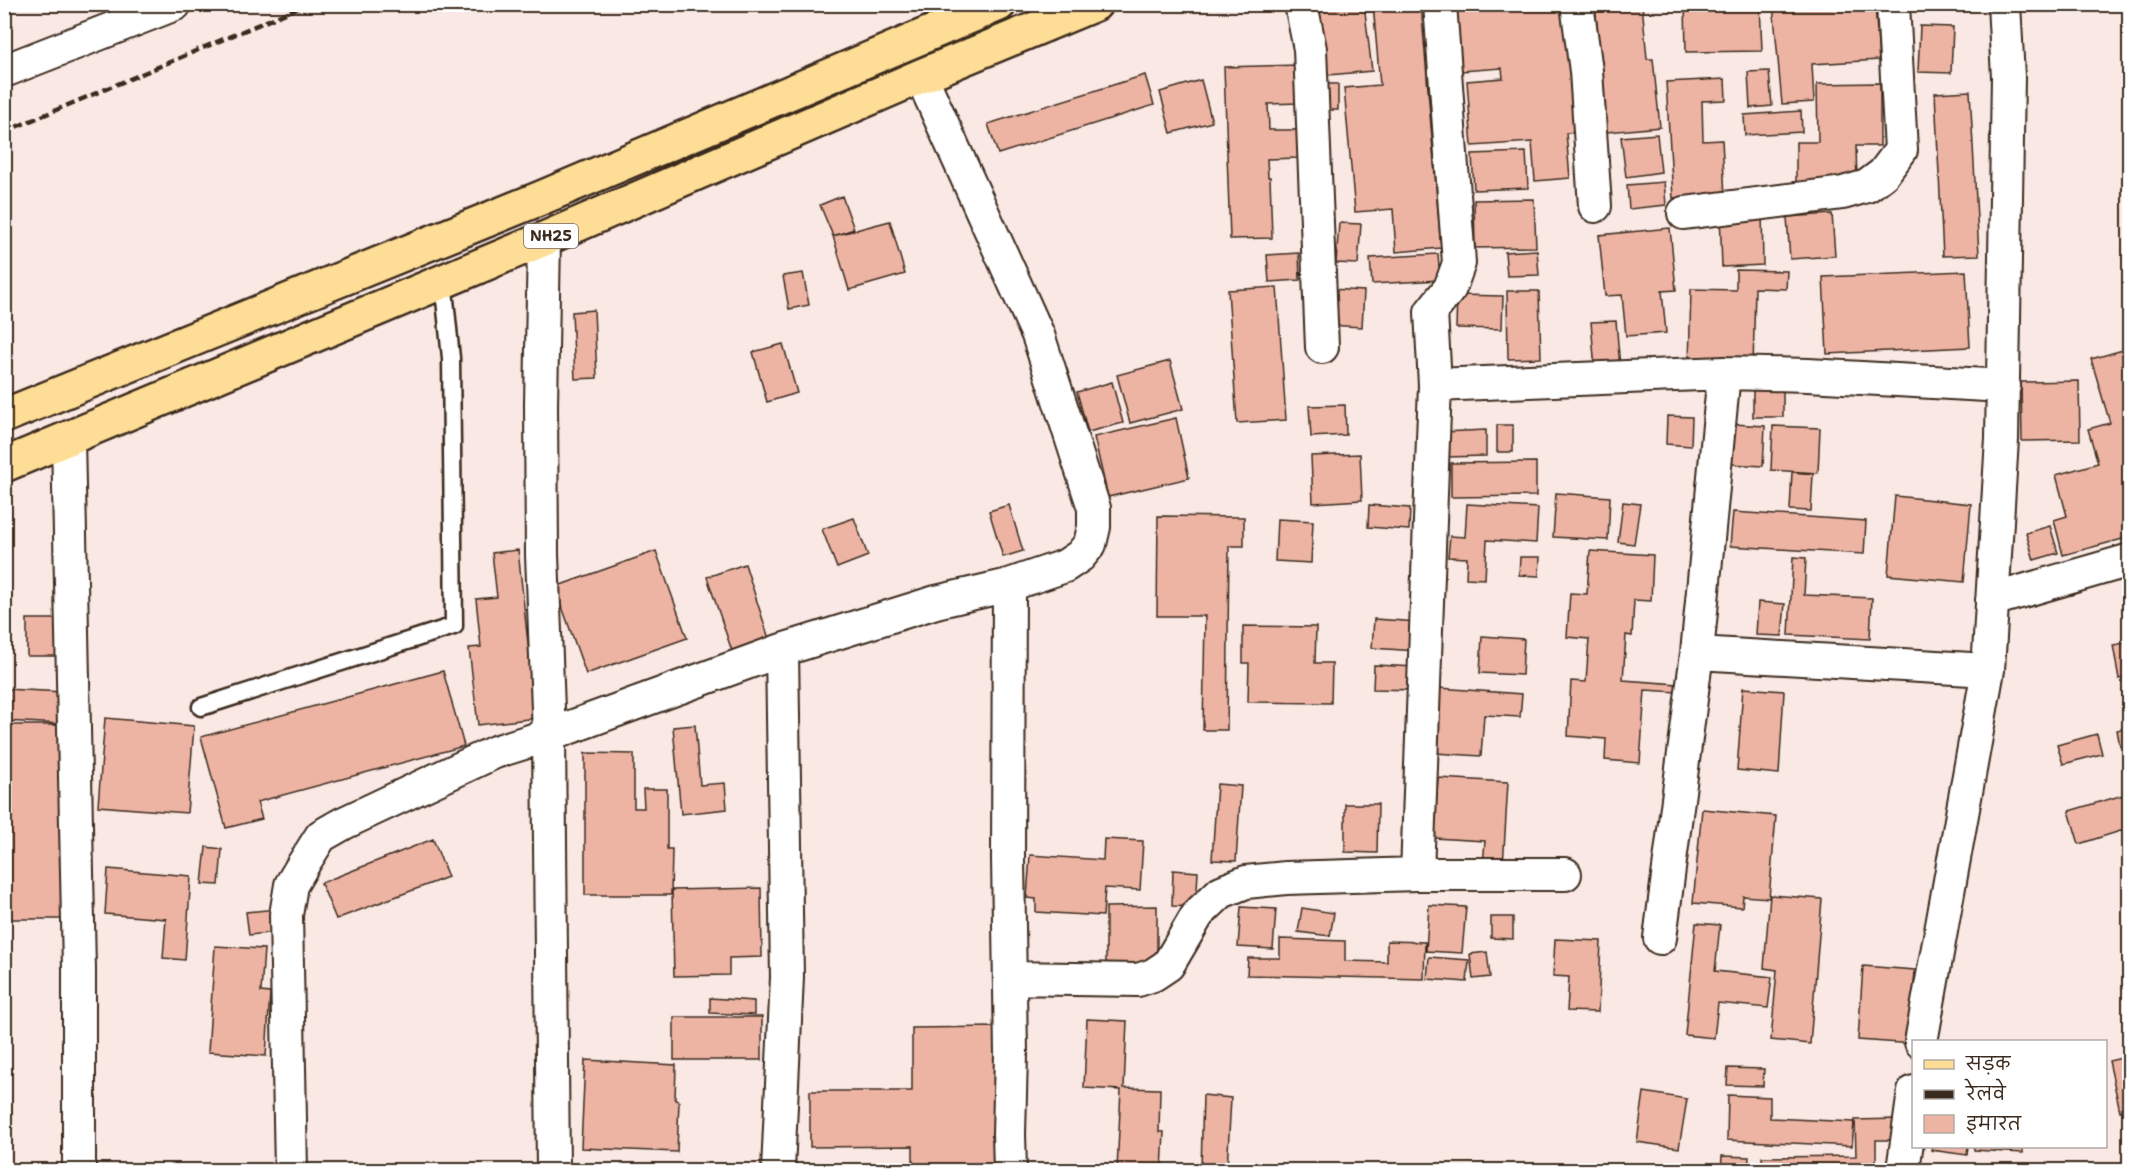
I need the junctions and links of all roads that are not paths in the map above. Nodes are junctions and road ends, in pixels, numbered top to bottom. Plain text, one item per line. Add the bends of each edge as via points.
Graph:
1 (175, 4) edge
2 (999, 4) edge
3 (1095, 4) edge
4 (1300, 4) edge
5 (1440, 4) edge
6 (1577, 4) edge
7 (1893, 4) edge
8 (2004, 4) edge
9 (4, 71) edge
10 (921, 76) junction
11 (1595, 206) dead end
12 (1684, 213) dead end
13 (544, 239) junction
14 (443, 280) junction
15 (1322, 347) dead end
16 (1724, 374) junction
17 (1435, 385) junction
18 (2004, 386) junction
19 (4, 416) edge
20 (68, 438) junction
21 (4, 465) edge
22 (2130, 560) edge
23 (1009, 585) junction
24 (1992, 600) junction
25 (782, 650) junction
26 (1697, 653) junction
27 (1988, 670) junction
28 (201, 707) dead end
29 (549, 735) junction
30 (1416, 874) junction
31 (1565, 874) dead end
32 (1660, 938) dead end
33 (1010, 978) junction
34 (1921, 1040) edge
35 (1912, 1108) edge
36 (79, 1170) edge
37 (291, 1170) edge
38 (553, 1170) edge
39 (778, 1170) edge
40 (1010, 1170) edge
41 (1904, 1170) edge

1 - 9 street
2 - 19 main road, NH25 via 541,198
3 - 10 main road, NH25
4 - 15 street via 1310,49
5 - 17 street via 1459,263 1450,288 1431,312
6 - 11 street via 1586,71
7 - 12 street via 1901,150 1883,174 1867,186 1843,193
8 - 18 street via 2008,77
10 - 13 main road, NH25
10 - 23 street via 1038,335 1094,508 1090,544 1080,556 1065,566
13 - 14 main road, NH25
13 - 29 street via 542,555
14 - 20 main road, NH25
14 - 28 lane via 451,358 454,626
16 - 17 street
16 - 18 street
16 - 26 street
17 - 30 street
18 - 24 street
20 - 21 main road, NH25
20 - 36 street via 79,969
22 - 24 street
23 - 25 street via 936,602
23 - 33 street
24 - 27 street
25 - 29 street
25 - 39 street via 787,977
26 - 27 street
26 - 32 street
27 - 34 street
29 - 37 street via 495,752 321,836 304,863 291,885 285,915
29 - 38 street
30 - 31 street
30 - 33 street via 1246,882 1221,891 1210,902 1168,965 1154,975 1138,980
33 - 40 street
35 - 41 street

